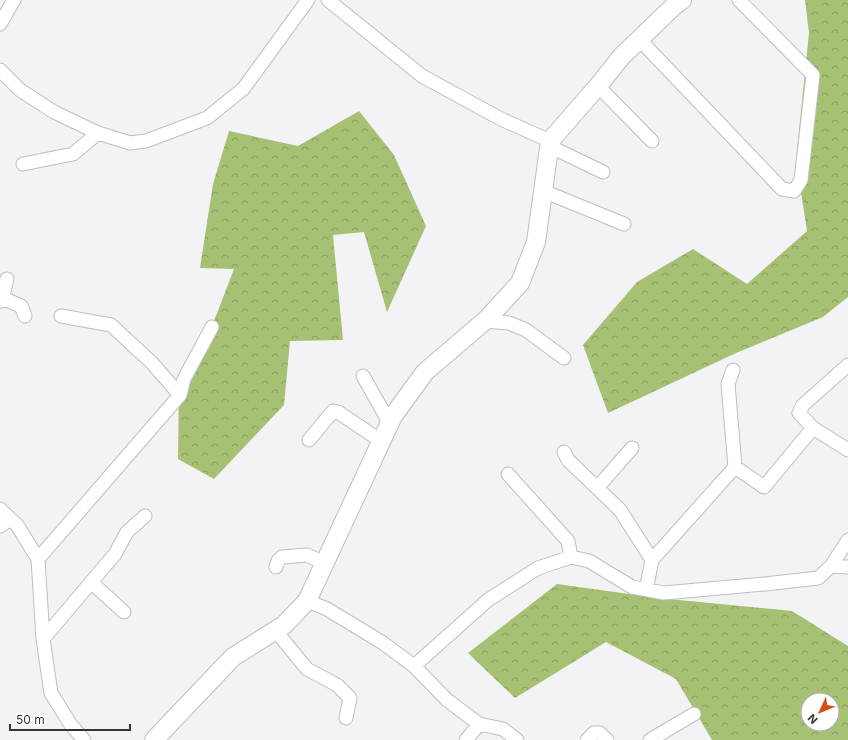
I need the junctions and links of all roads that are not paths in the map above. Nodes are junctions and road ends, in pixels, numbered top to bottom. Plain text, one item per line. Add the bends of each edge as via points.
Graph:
1 (14, 0) edge
2 (308, 0) edge
3 (328, 0) edge
4 (682, 0) edge
5 (739, 0) edge
6 (0, 24) edge
7 (639, 39) junction
8 (0, 70) edge
9 (598, 86) junction
10 (98, 133) junction
11 (652, 141) dead end
12 (550, 144) junction
13 (23, 164) dead end
14 (603, 172) dead end
15 (543, 191) junction
16 (624, 224) dead end
17 (7, 279) dead end
18 (1, 301) edge
19 (25, 316) dead end
20 (61, 316) dead end
21 (484, 321) junction
22 (212, 326) dead end
23 (564, 358) dead end
24 (848, 365) edge
25 (733, 370) dead end
26 (363, 376) dead end
27 (180, 395) junction
28 (389, 422) junction
29 (813, 428) junction
30 (309, 440) dead end
31 (381, 441) junction
32 (632, 448) dead end
33 (848, 450) edge
34 (564, 452) dead end
35 (735, 466) junction
36 (508, 474) dead end
37 (597, 488) junction
38 (0, 509) edge
39 (145, 516) dead end
40 (6, 522) edge
41 (848, 540) edge
42 (571, 558) junction
43 (38, 559) junction
44 (652, 560) junction
45 (324, 563) junction
46 (831, 566) junction
47 (276, 567) dead end
48 (848, 567) edge
49 (91, 582) junction
50 (646, 590) junction
51 (307, 601) junction
52 (124, 612) dead end
53 (275, 630) junction
54 (43, 639) junction
55 (414, 666) junction
56 (694, 714) dead end
57 (346, 718) dead end
58 (479, 724) junction
59 (84, 740) edge
60 (154, 740) edge
61 (466, 740) edge
62 (517, 740) edge
63 (587, 740) edge
64 (607, 740) edge
65 (650, 740) edge

1 - 6 street
2 - 10 street via 243,89 207,118 146,141 130,143
3 - 12 street via 422,76
4 - 7 street
5 - 7 street via 812,75 801,180 794,191 782,189
7 - 9 street
8 - 10 street via 20,90 54,112
9 - 11 street
9 - 12 street
10 - 13 street via 73,154
12 - 14 street
12 - 15 street
15 - 16 street
15 - 21 street via 536,242 520,283
17 - 18 street
18 - 19 street via 7,300 21,306
20 - 27 street via 112,325 152,362
21 - 23 street via 509,323 526,330
21 - 28 street via 425,372
22 - 27 street via 184,379
24 - 29 street via 803,405 799,413
25 - 35 street via 728,384
26 - 28 street
27 - 43 street
28 - 31 street
29 - 33 street
29 - 35 street via 764,487
30 - 31 street via 333,411
31 - 45 street
32 - 37 street
34 - 37 street via 568,460
35 - 44 street
36 - 42 street via 568,541
37 - 44 street via 620,510
38 - 40 street
39 - 49 street via 127,532 115,554
40 - 43 street via 17,524
41 - 46 street
42 - 50 street via 589,561 632,587
42 - 55 street via 538,568 488,600
43 - 54 street
44 - 50 street
45 - 47 street via 307,555 282,557
45 - 51 street
46 - 48 street
46 - 50 street via 818,578 664,593
49 - 52 street
49 - 54 street
51 - 53 street via 284,625
51 - 55 street via 327,609 383,643
53 - 57 street via 308,669 337,685 350,698
53 - 60 street via 233,657
54 - 59 street via 51,693 71,725
55 - 58 street via 447,700
56 - 65 street
58 - 61 street
58 - 62 street via 503,729
63 - 64 street via 594,733

